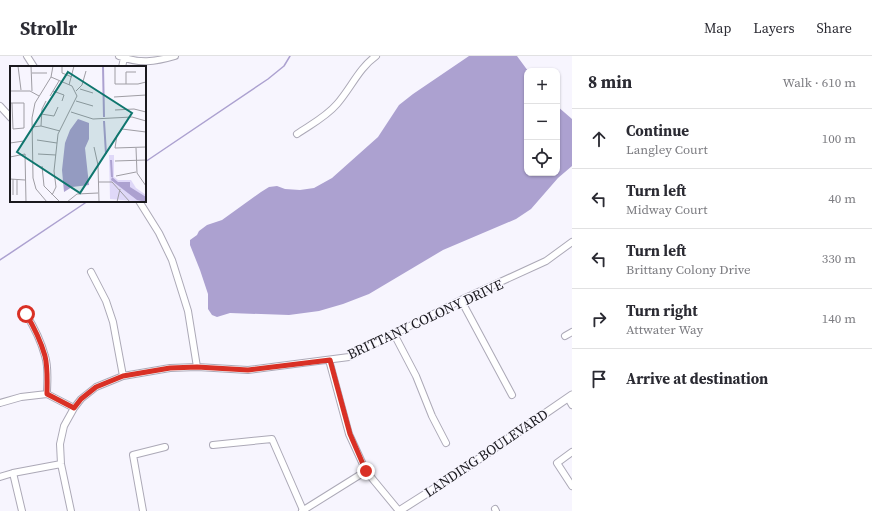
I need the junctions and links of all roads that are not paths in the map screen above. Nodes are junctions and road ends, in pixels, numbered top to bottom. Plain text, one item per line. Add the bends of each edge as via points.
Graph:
1 (27, 56) edge
2 (176, 56) edge
3 (376, 56) edge
4 (121, 57) edge
5 (138, 64) edge
6 (33, 66) edge
7 (0, 106) edge
8 (10, 117) edge
9 (296, 134) dead end
10 (140, 202) edge
11 (572, 242) edge
12 (91, 272) dead end
13 (461, 300) junction
14 (26, 314) dead end
15 (572, 332) edge
16 (394, 334) junction
17 (565, 336) dead end
18 (330, 360) junction
19 (197, 367) junction
20 (123, 376) junction
21 (47, 394) junction
22 (512, 395) dead end
23 (570, 397) edge
24 (0, 403) edge
25 (572, 405) edge
26 (74, 408) junction
27 (446, 443) dead end
28 (213, 445) dead end
29 (165, 447) dead end
30 (572, 452) edge
31 (61, 464) junction
32 (366, 471) junction
33 (13, 473) junction
34 (0, 477) edge
35 (572, 486) edge
36 (22, 511) edge
37 (71, 511) edge
38 (143, 511) edge
39 (303, 511) edge
40 (399, 511) edge

1 - 6 street
2 - 5 street
3 - 9 street via 362,69 337,104
4 - 5 street
7 - 8 street
10 - 19 street via 172,260 188,311
11 - 13 street, BRITTANY COLONY DRIVE via 546,262
12 - 20 street via 106,301 113,322
13 - 16 street, BRITTANY COLONY DRIVE
13 - 22 street
14 - 21 street via 46,358
15 - 17 street
16 - 18 street, BRITTANY COLONY DRIVE via 349,357
16 - 27 street
18 - 19 street, BRITTANY COLONY DRIVE via 248,370
18 - 32 street via 350,434
19 - 20 street, BRITTANY COLONY DRIVE via 170,368
20 - 26 street, BRITTANY COLONY DRIVE via 96,387
21 - 24 street
21 - 26 street
23 - 25 street
23 - 40 street, LANDING BOULEVARD
26 - 31 street, BRITTANY COLONY DRIVE via 64,426 60,444
28 - 39 street via 272,439
29 - 38 street via 133,455
30 - 35 street via 557,463
31 - 33 street
31 - 37 street, BRITTANY COLONY DRIVE
32 - 39 street
32 - 40 street
33 - 34 street
33 - 36 street

